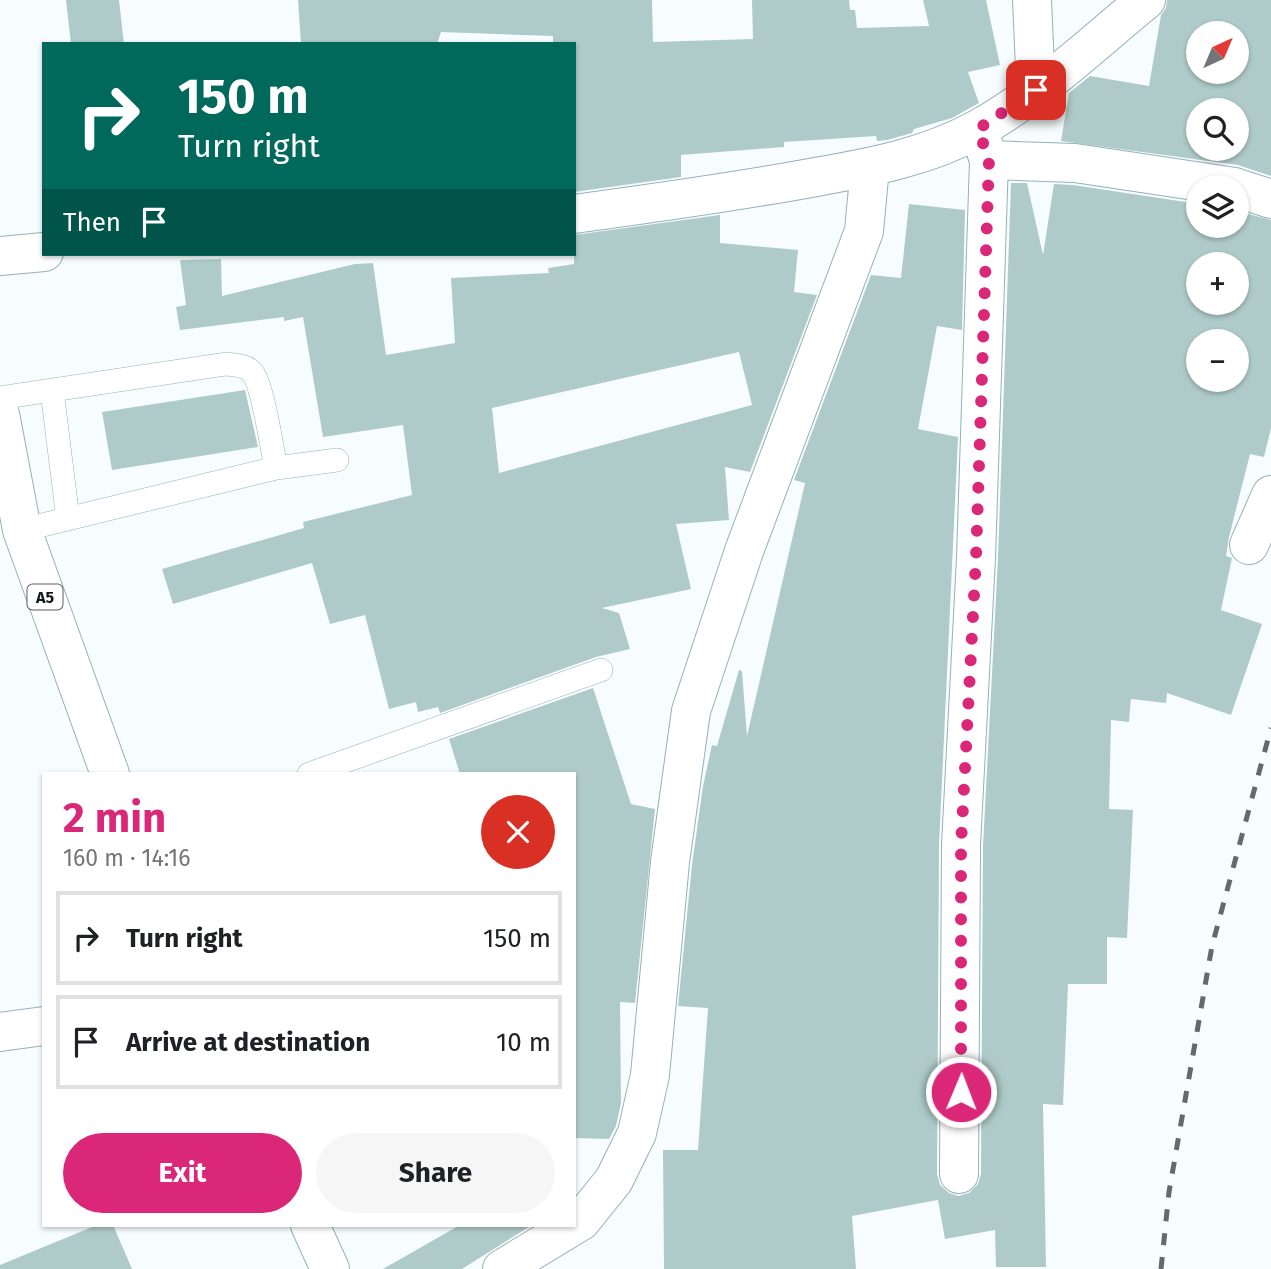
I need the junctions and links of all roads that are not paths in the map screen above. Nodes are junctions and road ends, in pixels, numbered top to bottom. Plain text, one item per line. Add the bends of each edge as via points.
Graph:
1 (1032, 0) edge
2 (1146, 0) edge
3 (1036, 90) junction
4 (984, 144) junction
5 (870, 167) junction
6 (1186, 180) edge
7 (1249, 192) edge
8 (1271, 199) edge
9 (576, 214) edge
10 (42, 252) edge
11 (0, 256) edge
12 (52, 391) junction
13 (0, 398) edge
14 (0, 414) edge
15 (337, 460) dead end
16 (276, 468) junction
17 (1271, 495) edge
18 (68, 519) junction
19 (22, 530) junction
20 (1250, 545) dead end
21 (601, 670) dead end
22 (109, 772) edge
23 (315, 772) edge
24 (42, 1026) edge
25 (0, 1032) edge
26 (959, 1174) dead end
27 (576, 1225) edge
28 (311, 1227) edge
29 (572, 1227) edge
30 (330, 1269) edge
31 (502, 1269) edge

1 - 3 main road
2 - 3 main road
3 - 4 main road
4 - 5 main road via 931,151
4 - 6 main road
4 - 26 main road via 976,558 961,845
5 - 9 main road via 744,191
5 - 27 main road via 864,231 744,551 691,711 670,862 650,1074 637,1133 614,1180
7 - 8 main road
10 - 11 main road
12 - 13 lane
12 - 16 lane via 226,364 243,366 252,372 260,394
12 - 18 lane
14 - 19 main road, A5
15 - 16 lane
16 - 18 lane
17 - 20 main road
18 - 19 lane
19 - 22 main road, A5
21 - 23 lane
24 - 25 main road
28 - 30 main road
29 - 31 main road

